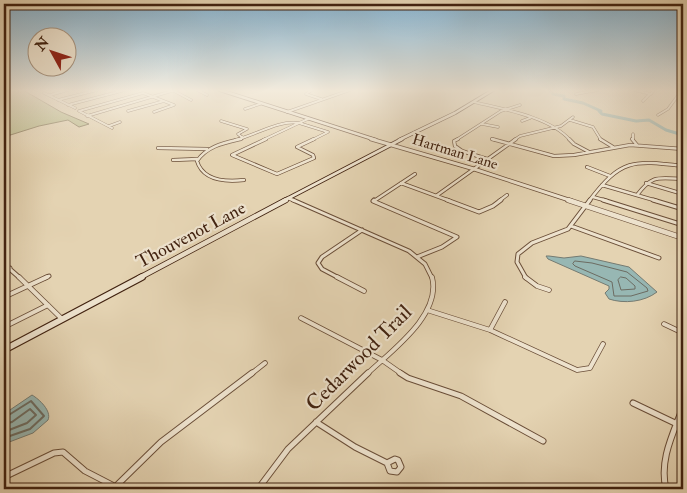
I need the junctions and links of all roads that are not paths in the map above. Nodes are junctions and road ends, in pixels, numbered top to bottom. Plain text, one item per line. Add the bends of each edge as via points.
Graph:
1 (83, 113) edge
2 (97, 113) edge
3 (290, 113) edge
4 (453, 113) edge
5 (498, 113) edge
6 (517, 113) edge
7 (87, 116) junction
8 (574, 117) dead end
9 (531, 118) junction
10 (308, 120) junction
11 (570, 120) junction
12 (522, 121) dead end
13 (120, 122) dead end
14 (221, 122) dead end
15 (299, 123) junction
16 (481, 123) junction
17 (108, 126) junction
18 (498, 127) dead end
19 (112, 128) dead end
20 (556, 128) junction
21 (633, 134) dead end
22 (244, 138) junction
23 (492, 139) dead end
24 (391, 144) junction
25 (509, 144) junction
26 (637, 145) junction
27 (613, 147) junction
28 (158, 148) dead end
29 (208, 149) junction
30 (683, 149) edge
31 (590, 152) junction
32 (198, 159) junction
33 (488, 159) junction
34 (173, 160) dead end
35 (683, 166) edge
36 (587, 168) dead end
37 (474, 169) junction
38 (414, 174) dead end
39 (610, 176) junction
40 (683, 179) edge
41 (244, 180) dead end
42 (401, 183) junction
43 (645, 183) junction
44 (602, 185) junction
45 (683, 194) edge
46 (507, 195) dead end
47 (637, 195) junction
48 (436, 196) junction
49 (592, 197) junction
50 (288, 198) junction
51 (586, 206) junction
52 (683, 209) edge
53 (683, 225) edge
54 (571, 226) junction
55 (362, 230) junction
56 (683, 238) edge
57 (417, 256) junction
58 (659, 258) dead end
59 (4, 265) edge
60 (10, 268) junction
61 (4, 271) edge
62 (49, 276) dead end
63 (28, 285) junction
64 (549, 290) dead end
65 (364, 291) dead end
66 (4, 297) edge
67 (505, 302) dead end
68 (48, 304) junction
69 (427, 310) junction
70 (302, 318) dead end
71 (62, 319) junction
72 (664, 324) dead end
73 (4, 327) edge
74 (490, 330) junction
75 (683, 332) edge
76 (603, 344) dead end
77 (4, 350) edge
78 (382, 360) junction
79 (265, 363) dead end
80 (633, 403) dead end
81 (683, 407) edge
82 (316, 422) junction
83 (677, 424) junction
84 (543, 441) dead end
85 (387, 463) dead end
86 (4, 477) edge
87 (115, 488) edge
88 (258, 489) edge
89 (666, 489) edge

1 - 7 street
2 - 7 street
3 - 10 main road, Hartman Lane
4 - 24 main road, Thouvenot Lane
5 - 16 street
6 - 9 street
7 - 17 street
8 - 11 street
9 - 12 street
9 - 20 street
10 - 15 street
10 - 24 main road, Hartman Lane
11 - 20 street
11 - 27 street via 593,127 601,140
13 - 17 street
14 - 22 street via 247,129 238,134
15 - 15 street via 254,146 232,155 275,174 298,166 314,157 297,148 328,133
15 - 22 street via 282,122
16 - 18 street
16 - 33 street via 455,140 454,144 462,151
17 - 19 street
20 - 25 street via 525,134
20 - 31 street via 574,144
21 - 26 street via 632,139
22 - 29 street
23 - 25 street
24 - 37 main road, Hartman Lane
24 - 50 main road, Thouvenot Lane
25 - 31 street via 554,156
25 - 33 street
26 - 27 street
26 - 30 street
27 - 31 street
28 - 29 street
29 - 32 street
32 - 34 street
32 - 41 street via 197,166 218,179
33 - 37 street
35 - 39 street via 642,164 620,168
36 - 39 street
37 - 48 street
37 - 51 main road, Hartman Lane
38 - 42 street
39 - 44 street
40 - 43 street via 662,178
42 - 48 street
42 - 57 street via 373,201 457,237 442,247
43 - 45 street
43 - 47 street
44 - 47 street
44 - 49 street
46 - 48 street via 486,211 479,212
47 - 52 street
49 - 51 street
49 - 53 street
50 - 55 street, Cedarwood Trail
50 - 71 main road, Thouvenot Lane
51 - 54 street
51 - 56 main road, Hartman Lane
54 - 58 street
54 - 64 street via 532,242 519,254 517,264 523,275 536,286
55 - 57 street, Cedarwood Trail
55 - 65 street via 318,263 322,269
57 - 69 street, Cedarwood Trail via 433,280 433,298
59 - 60 street
60 - 61 street
60 - 63 street
62 - 63 street
63 - 66 street
63 - 68 street
67 - 74 street
68 - 71 street
68 - 73 street
69 - 74 street
69 - 78 street, Cedarwood Trail
70 - 78 street
71 - 77 main road, Thouvenot Lane
72 - 75 street
74 - 76 street via 577,370 590,368
78 - 82 street, Cedarwood Trail
78 - 84 street via 408,378 461,396
79 - 87 street via 161,442
80 - 83 street
81 - 83 street
82 - 85 street via 354,447
82 - 88 street, Cedarwood Trail via 288,449
83 - 89 street via 662,466
86 - 87 street via 54,453 63,452 85,471

